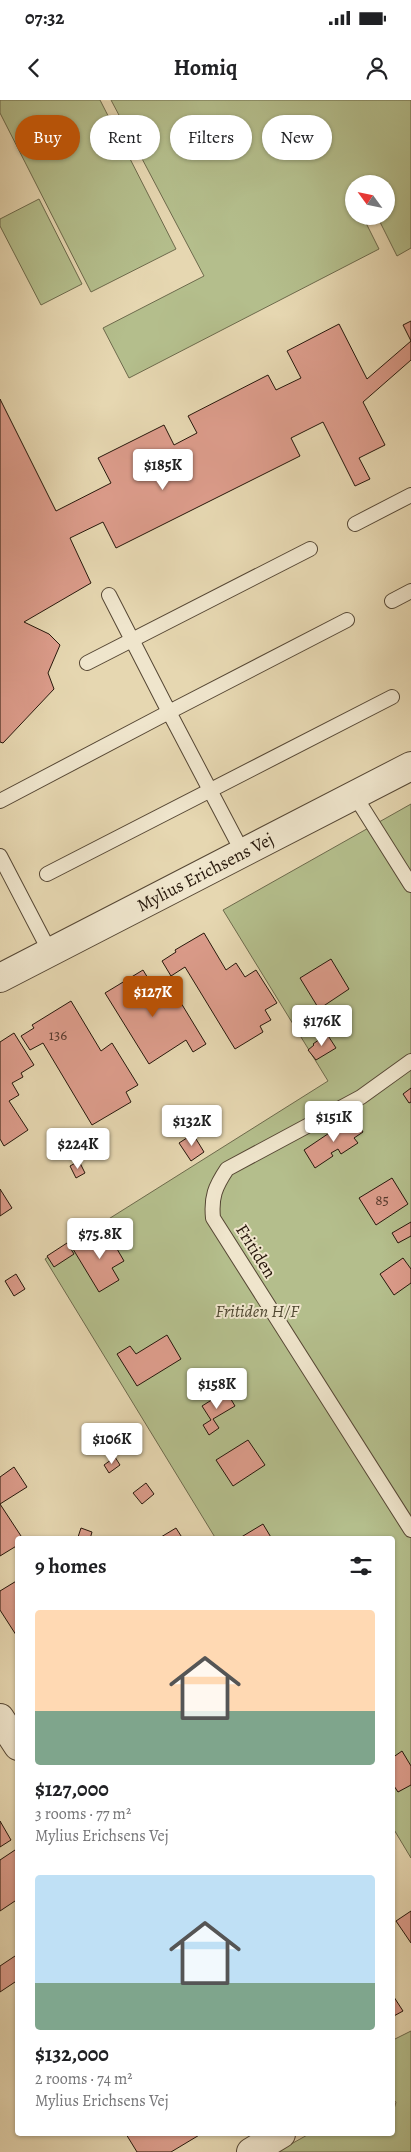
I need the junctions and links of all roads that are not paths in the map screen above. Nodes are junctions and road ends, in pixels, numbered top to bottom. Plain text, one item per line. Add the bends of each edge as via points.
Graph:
1 (411, 495) edge
2 (355, 524) dead end
3 (310, 549) dead end
4 (411, 592) edge
5 (109, 595) dead end
6 (392, 602) dead end
7 (347, 620) dead end
8 (132, 640) junction
9 (87, 663) dead end
10 (392, 697) dead end
11 (169, 712) junction
12 (411, 766) edge
13 (210, 790) junction
14 (355, 796) junction
15 (0, 800) edge
16 (243, 853) junction
17 (0, 856) edge
18 (3, 871) edge
19 (47, 874) dead end
20 (411, 885) edge
21 (50, 952) junction
22 (0, 978) edge
23 (411, 1061) edge
24 (411, 1530) edge
25 (0, 1718) edge
26 (15, 1741) edge

1 - 2 lane
3 - 8 lane
4 - 6 lane
5 - 8 lane
7 - 11 lane
8 - 9 lane
8 - 11 lane
10 - 13 lane
11 - 13 lane
11 - 15 lane
12 - 14 street, Mylius Erichsens Vej
13 - 16 lane
13 - 19 lane
14 - 16 street, Mylius Erichsens Vej
14 - 20 lane
16 - 21 street, Mylius Erichsens Vej
17 - 18 lane
18 - 21 lane
21 - 22 street, Mylius Erichsens Vej
23 - 24 lane, Fritiden via 361,1097 227,1169 217,1183 212,1201 213,1218
25 - 26 street

